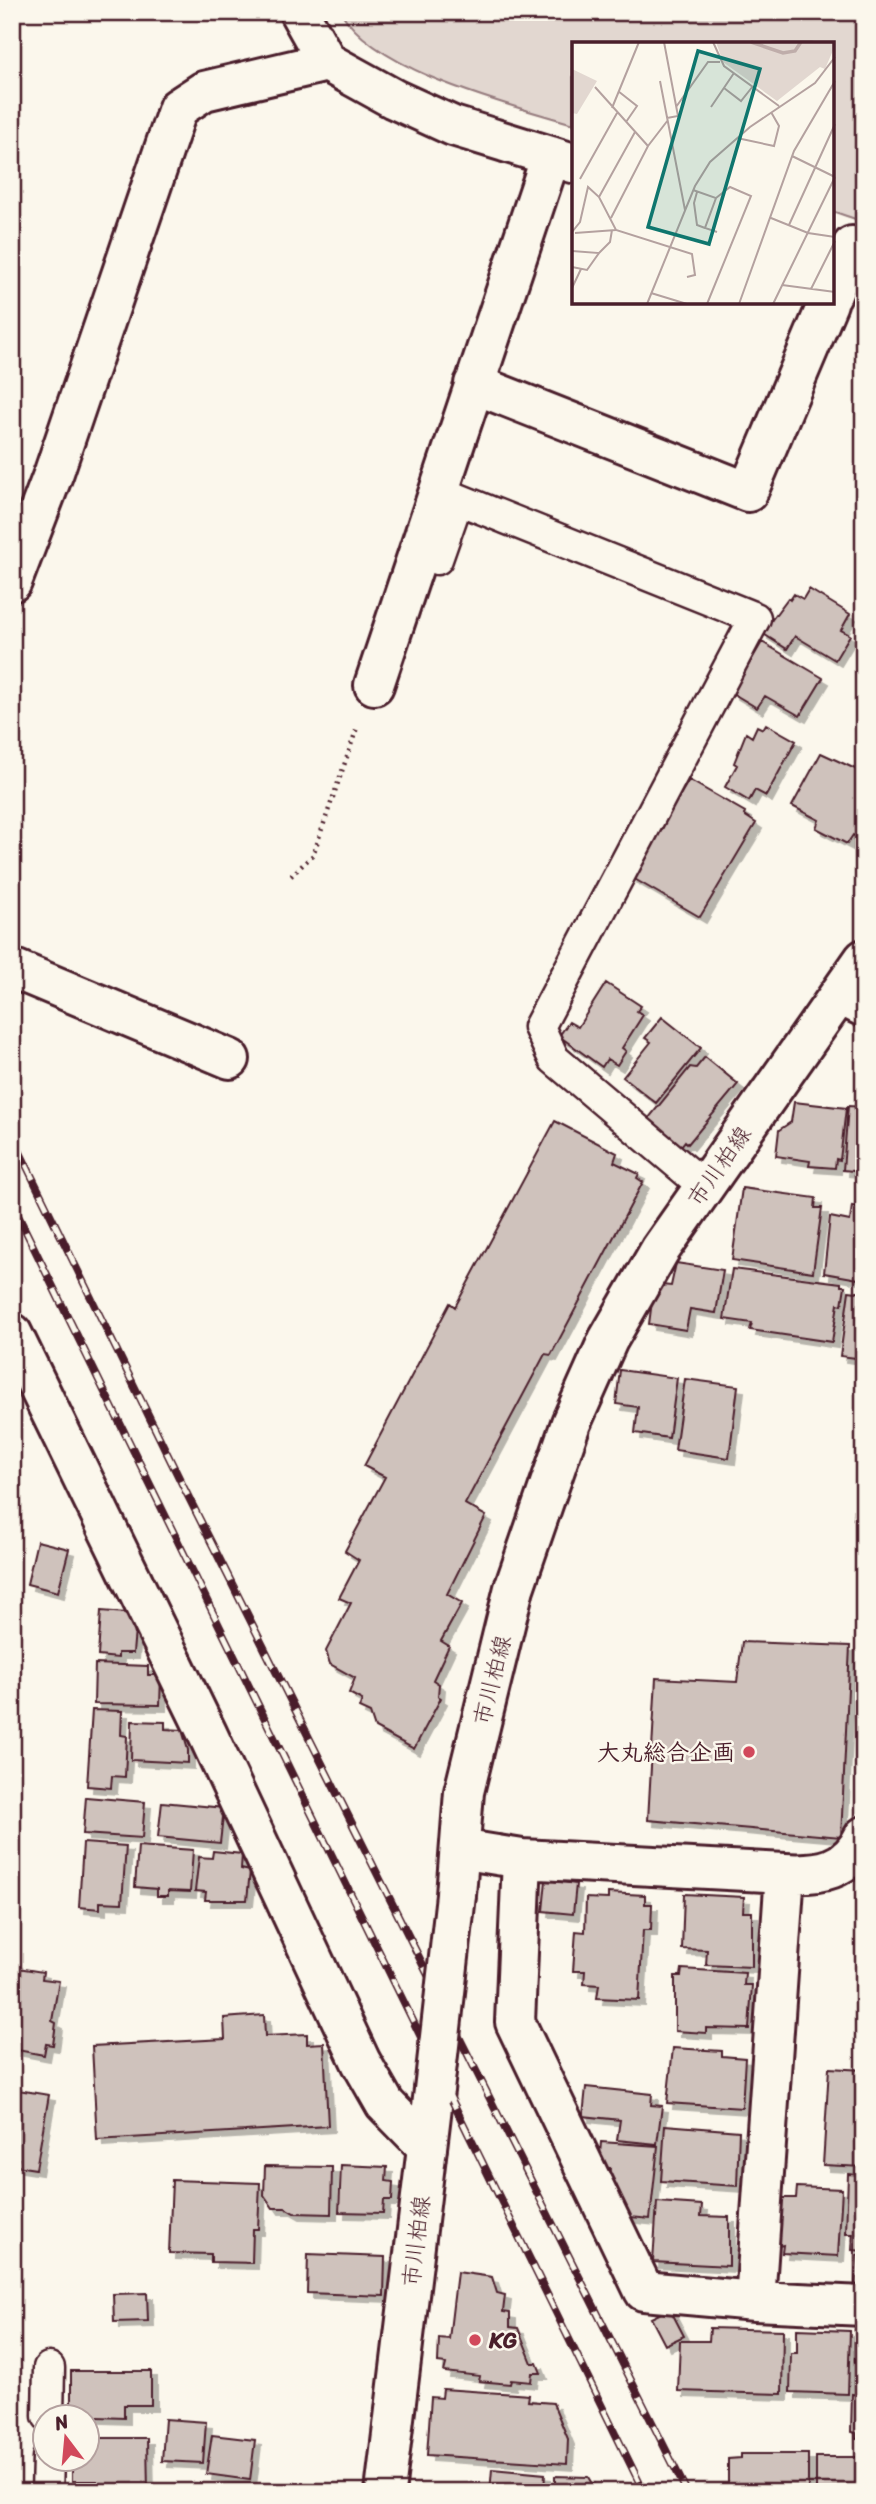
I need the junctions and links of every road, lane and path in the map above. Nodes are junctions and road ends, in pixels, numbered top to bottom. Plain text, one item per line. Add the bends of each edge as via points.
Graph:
1 (299, 12) edge
2 (327, 62) junction
3 (562, 160) edge
4 (850, 245) edge
5 (834, 288) edge
6 (828, 304) edge
7 (474, 384) junction
8 (437, 559) dead end
9 (12, 582) edge
10 (374, 685) joint
11 (290, 876) dead end
12 (864, 959) edge
13 (12, 968) edge
14 (852, 1001) edge
15 (230, 1059) dead end
16 (704, 1185) junction
17 (12, 1333) edge
18 (864, 1836) edge
19 (460, 1849) junction
20 (523, 1859) junction
21 (785, 1873) junction
22 (427, 2147) junction
23 (755, 2301) junction
24 (864, 2306) edge
25 (49, 2368) dead end
26 (48, 2402) edge
27 (48, 2472) edge
28 (47, 2492) edge
29 (384, 2492) edge

1 - 2 street
2 - 3 street via 453,126
2 - 9 street via 204,91 178,108
3 - 7 street
4 - 5 street
6 - 7 street via 748,492
7 - 10 street
8 - 16 lane via 458,499 755,618 539,1027 554,1059
10 - 11 path via 313,855
12 - 14 street, 市川柏線
13 - 15 street
14 - 16 street, 市川柏線
16 - 19 street, 市川柏線 via 608,1340 571,1423 514,1588 464,1792
17 - 22 street via 207,1732 361,2062 385,2104
18 - 21 street via 849,1859 832,1870 815,1875
19 - 20 street
19 - 22 street, 市川柏線, bridge
20 - 21 street
20 - 23 street via 515,2022 644,2291
21 - 23 street
22 - 29 street, 市川柏線
23 - 24 street
25 - 26 lane
27 - 28 lane

